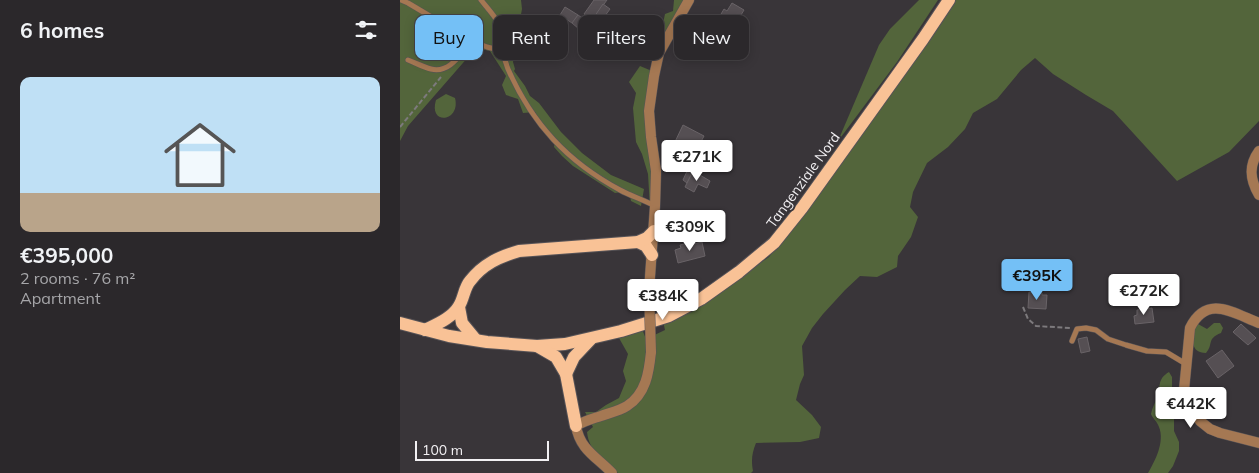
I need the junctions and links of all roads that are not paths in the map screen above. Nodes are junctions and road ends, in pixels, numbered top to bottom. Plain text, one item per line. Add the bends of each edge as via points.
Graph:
1 (400, 0) edge
2 (481, 0) edge
3 (689, 0) edge
4 (949, 0) edge
5 (428, 15) edge
6 (493, 15) edge
7 (408, 60) dead end
8 (455, 60) edge
9 (505, 60) edge
10 (1259, 151) edge
11 (1259, 195) edge
12 (656, 206) junction
13 (654, 231) junction
14 (638, 242) junction
15 (652, 255) junction
16 (459, 307) junction
17 (400, 323) edge
18 (1259, 323) edge
19 (425, 330) junction
20 (590, 339) junction
21 (476, 340) junction
22 (1072, 341) dead end
23 (537, 346) junction
24 (1186, 364) junction
25 (566, 374) junction
26 (576, 426) junction
27 (1259, 443) edge
28 (612, 473) edge

1 - 5 lane
2 - 6 lane
3 - 12 street via 660,53 654,76 649,111 656,171
4 - 20 main road, Tangenziale Nord via 774,243 701,299 668,316
7 - 8 lane via 432,70 442,69
9 - 12 lane via 520,95 541,127 560,147 604,180
10 - 11 street via 1251,164 1251,177
12 - 13 street
13 - 14 main road
13 - 15 street
14 - 15 main road via 646,246
14 - 16 main road via 519,251 502,256 486,265 469,282
15 - 26 street, bridge via 649,291 652,352 644,386 627,406
16 - 19 main road via 444,322
16 - 21 main road via 462,323
17 - 19 main road, Tangenziale Nord
18 - 24 street via 1223,309 1207,310 1190,328
19 - 21 main road, Tangenziale Nord
20 - 23 main road, Tangenziale Nord
20 - 25 main road via 574,357
21 - 23 main road, Tangenziale Nord
22 - 24 lane via 1077,329 1096,330 1108,339 1166,352
23 - 25 main road via 556,357
24 - 27 street via 1184,390 1192,411 1200,420 1220,433
25 - 26 main road
26 - 28 street via 584,447

